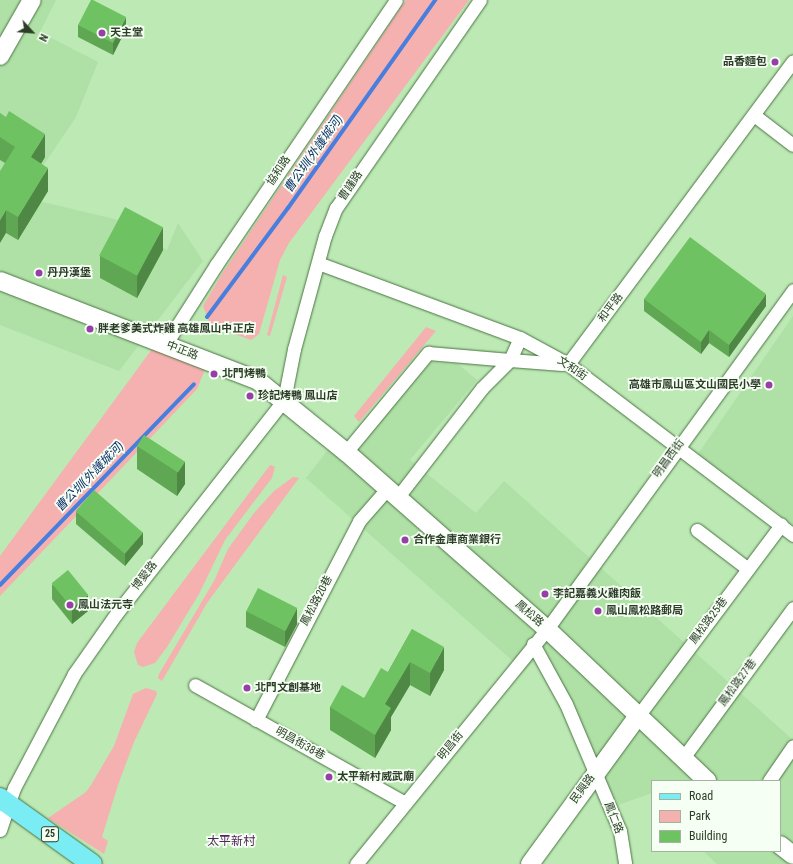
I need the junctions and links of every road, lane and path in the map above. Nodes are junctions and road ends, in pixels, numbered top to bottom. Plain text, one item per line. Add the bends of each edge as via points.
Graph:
1 (32, 0) edge
2 (396, 0) edge
3 (480, 0) edge
4 (0, 56) edge
5 (793, 61) edge
6 (754, 115) junction
7 (793, 145) edge
8 (318, 263) junction
9 (0, 281) edge
10 (793, 290) edge
11 (520, 338) junction
12 (166, 345) junction
13 (510, 360) junction
14 (568, 364) junction
15 (284, 400) junction
16 (676, 448) junction
17 (346, 452) junction
18 (392, 493) junction
19 (781, 525) junction
20 (697, 530) dead end
21 (793, 535) edge
22 (748, 569) junction
23 (793, 608) edge
24 (546, 629) junction
25 (533, 644) junction
26 (195, 685) dead end
27 (638, 716) junction
28 (256, 720) junction
29 (793, 746) edge
30 (683, 758) junction
31 (595, 774) junction
32 (706, 780) edge
33 (769, 780) edge
34 (4, 801) edge
35 (405, 803) junction
36 (0, 830) edge
37 (781, 846) edge
38 (793, 855) edge
39 (92, 864) edge
40 (356, 864) edge
41 (530, 864) edge
42 (625, 864) edge

1 - 4 street
2 - 12 street, 協和路 via 216,265
3 - 8 street, 曹謹路 via 336,208
5 - 6 street, 和平路
6 - 7 street
6 - 14 street, 和平路
8 - 11 street, 文和街
8 - 15 street, 曹謹路 via 294,349
9 - 12 street, 中正路
10 - 16 street, 明昌西街
11 - 13 street
11 - 14 street, 文和街
12 - 15 street, 中正路 via 257,380
13 - 14 street
13 - 17 street via 428,353
13 - 18 street via 482,388
14 - 16 street, 文和街
15 - 17 street, 中正路
15 - 34 street, 博愛路 via 116,614 74,674
16 - 19 street, 文和街
16 - 24 street, 明昌西街
17 - 18 street, 鳳松路
18 - 24 street, 鳳松路
18 - 28 street, 鳳松路20巷 via 359,521
19 - 21 street, 文和街
19 - 22 street, 鳳松路25巷
20 - 22 street
22 - 27 street, 鳳松路25巷
23 - 30 street, 鳳松路27巷
24 - 25 street, 明昌街
24 - 27 street, 鳳松路
25 - 31 street, 鳳仁路 via 566,704
25 - 35 street, 明昌街
26 - 28 street, 明昌街38巷
27 - 30 street, 鳳松路
27 - 31 street, 民興路
28 - 35 street, 明昌街38巷
29 - 33 street
30 - 32 street, 鳳松路
31 - 41 street, 民興路
31 - 42 street, 鳳仁路 via 620,831
34 - 36 street, 博愛路
34 - 39 main road, 25
35 - 40 street, 明昌街
37 - 38 street

